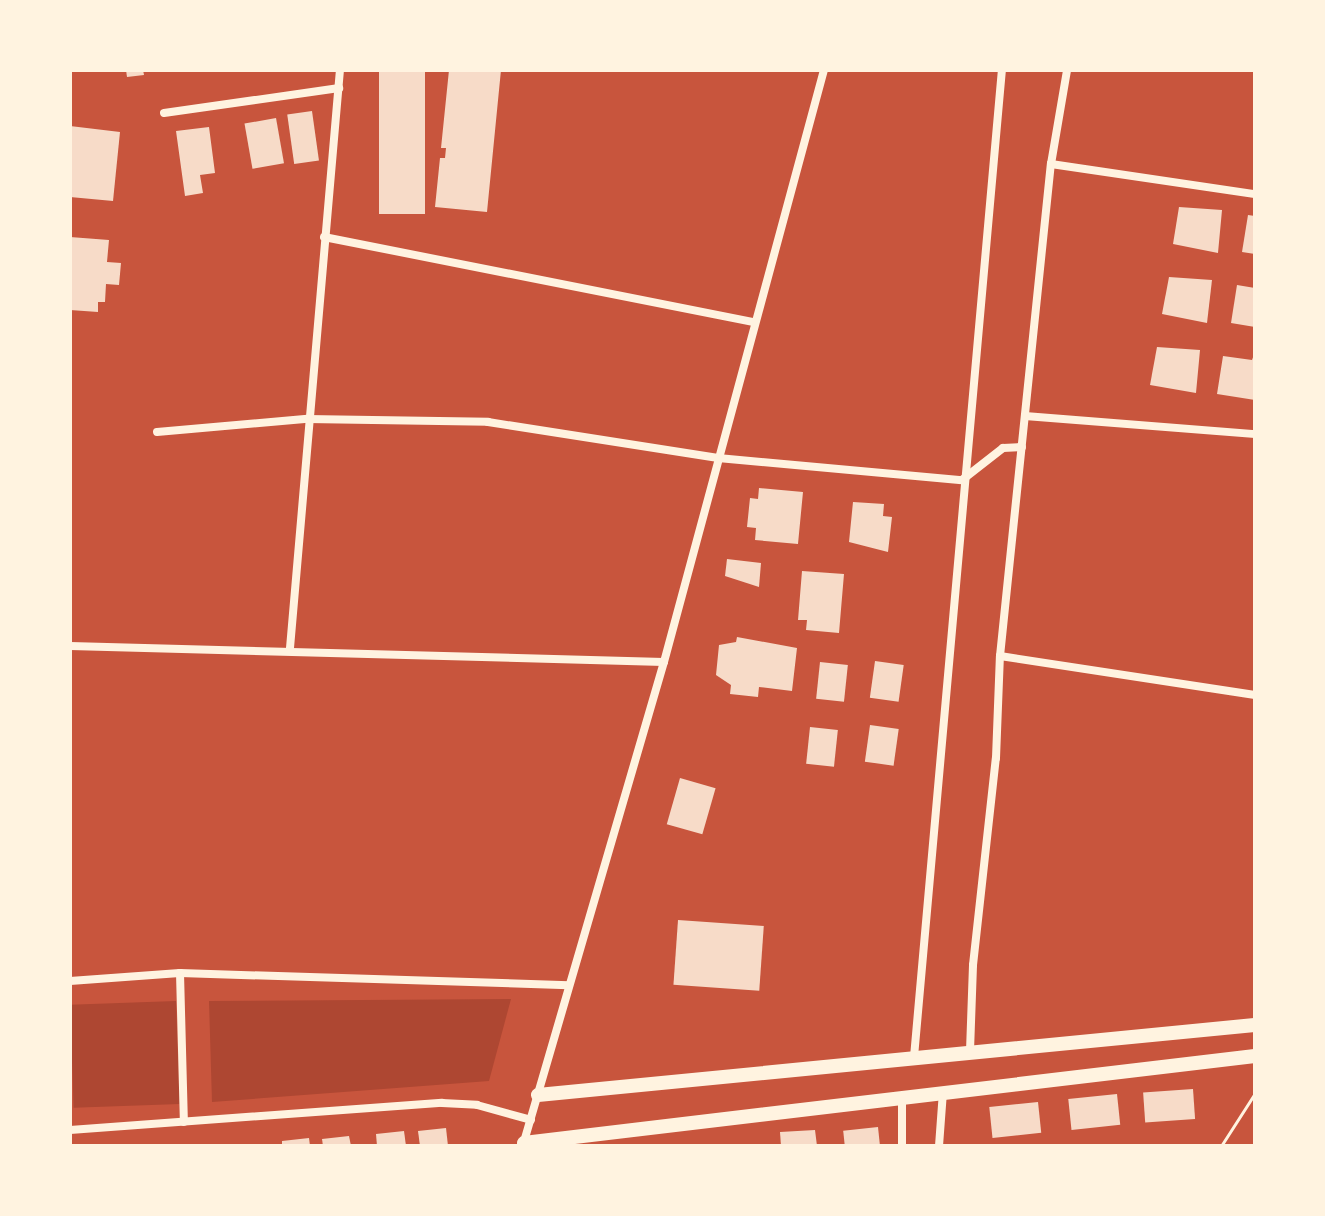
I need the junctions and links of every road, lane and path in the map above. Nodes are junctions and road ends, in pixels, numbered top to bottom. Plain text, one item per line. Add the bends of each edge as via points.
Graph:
1 (340, 70) edge
2 (824, 70) edge
3 (1002, 70) edge
4 (1067, 70) edge
5 (339, 88) junction
6 (164, 113) dead end
7 (1051, 164) junction
8 (1255, 194) edge
9 (324, 237) junction
10 (754, 322) junction
11 (1025, 416) junction
12 (307, 419) junction
13 (157, 432) dead end
14 (1255, 434) edge
15 (1022, 447) junction
16 (718, 458) junction
17 (962, 480) junction
18 (70, 646) edge
19 (290, 648) junction
20 (1000, 656) junction
21 (664, 662) junction
22 (1255, 695) edge
23 (180, 973) junction
24 (70, 981) edge
25 (569, 985) junction
26 (1255, 1025) edge
27 (970, 1051) junction
28 (1255, 1056) edge
29 (914, 1057) junction
30 (943, 1091) junction
31 (1255, 1093) edge
32 (538, 1095) junction
33 (902, 1096) junction
34 (531, 1120) junction
35 (184, 1122) junction
36 (70, 1130) edge
37 (524, 1144) edge
38 (902, 1146) edge
39 (939, 1146) edge
40 (1221, 1146) edge

1 - 5 street
2 - 10 street
3 - 17 street
4 - 7 street
5 - 6 street
5 - 9 street
7 - 8 street
7 - 11 street
9 - 10 street
9 - 12 street
10 - 16 street
11 - 14 street
11 - 15 street
12 - 13 street
12 - 16 street via 488,422
12 - 19 street
15 - 17 street via 1003,448
15 - 20 street
16 - 17 street
16 - 21 street
17 - 29 street
18 - 19 street
19 - 21 street
20 - 22 street
20 - 27 street
21 - 25 street
23 - 24 street
23 - 25 street
23 - 35 street
25 - 32 street
26 - 27 street
27 - 29 street
28 - 30 street
29 - 32 street
30 - 33 street
30 - 39 street
31 - 40 path
32 - 34 street
33 - 37 street
33 - 38 street
34 - 35 street via 477,1105 442,1103
34 - 37 street
35 - 36 street

